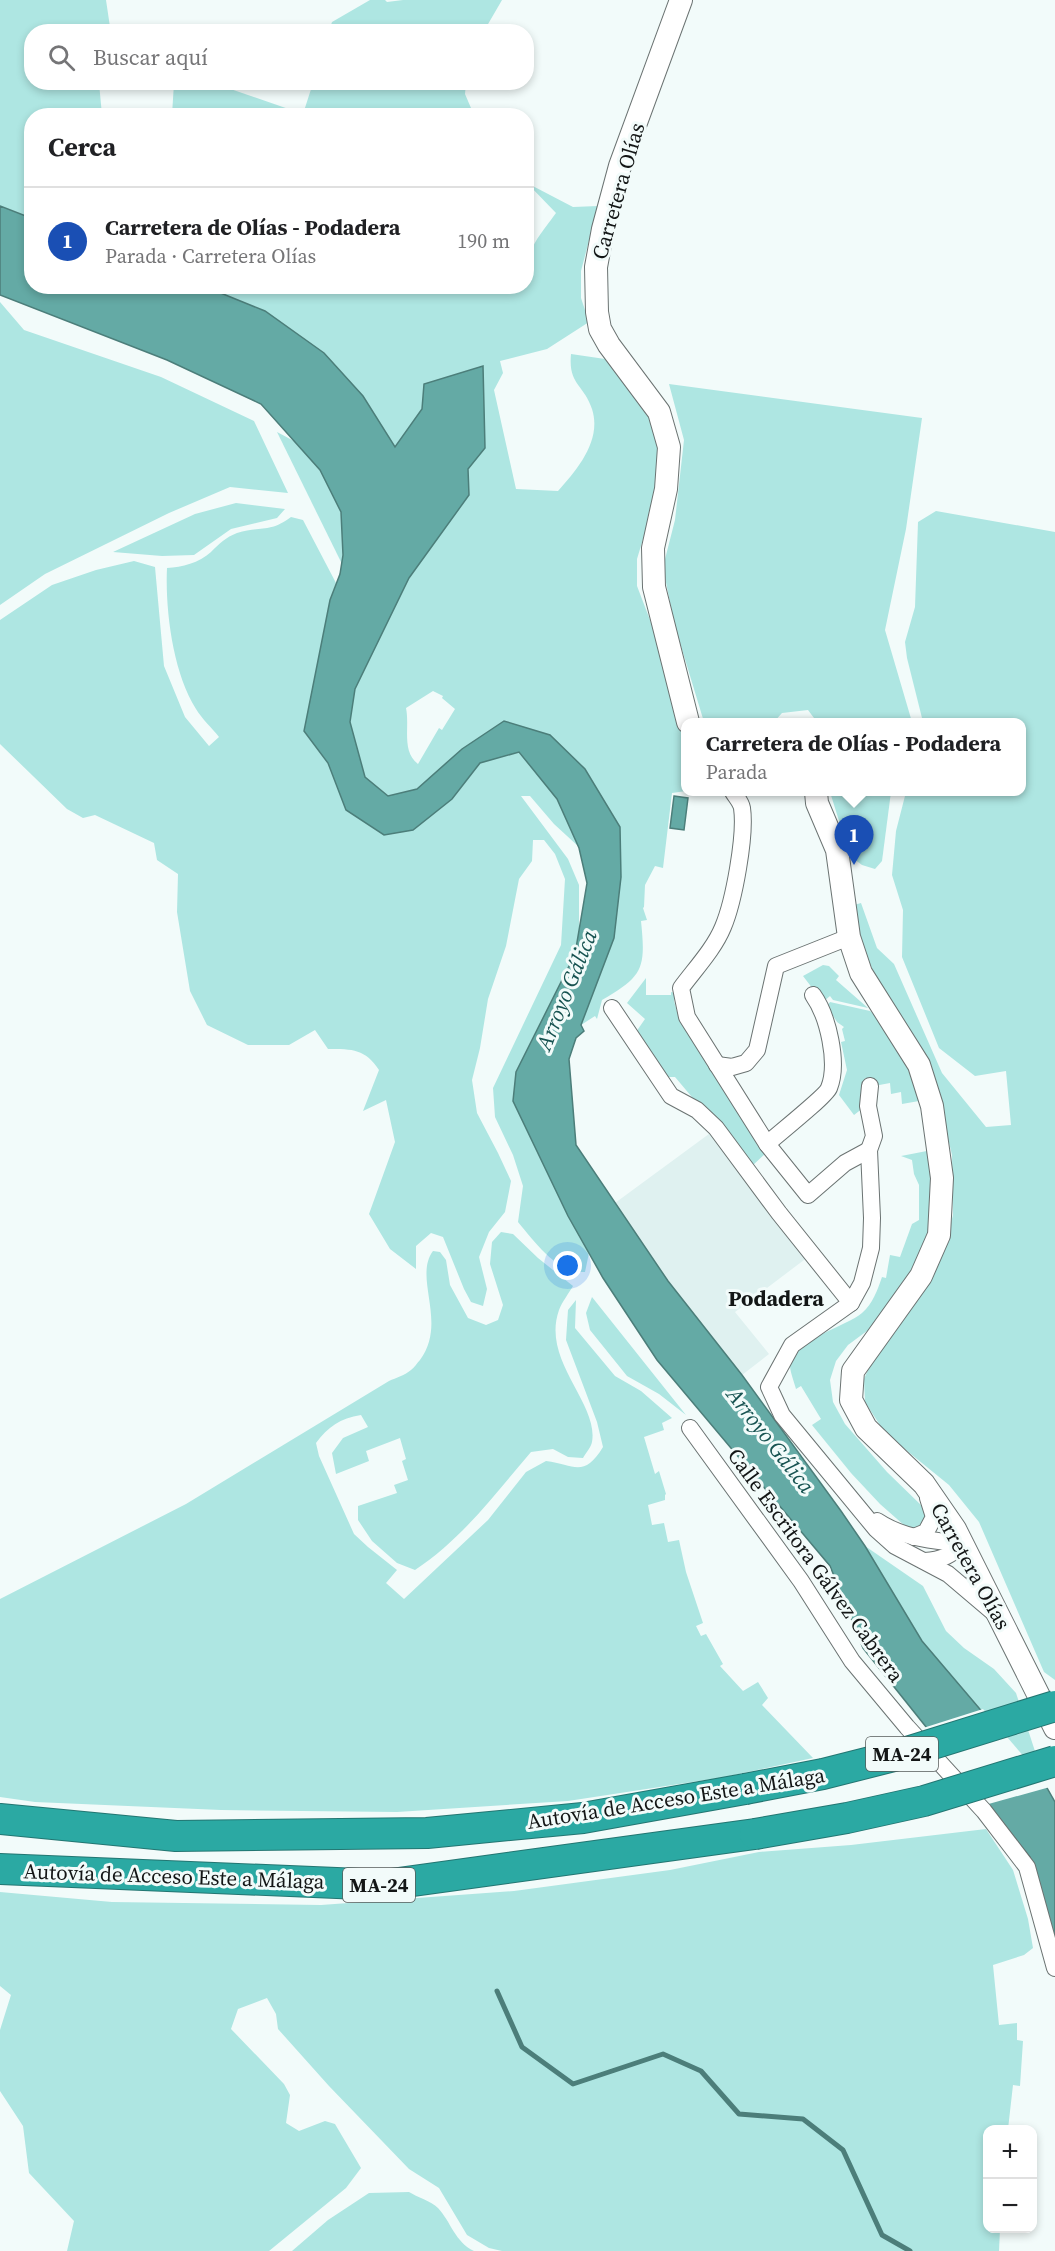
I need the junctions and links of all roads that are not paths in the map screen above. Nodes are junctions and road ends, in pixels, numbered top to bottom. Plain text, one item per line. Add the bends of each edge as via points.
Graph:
1 (681, 0) edge
2 (687, 718) edge
3 (736, 796) edge
4 (816, 796) edge
5 (849, 937) junction
6 (813, 995) dead end
7 (612, 1008) dead end
8 (717, 1065) junction
9 (870, 1086) dead end
10 (767, 1144) junction
11 (869, 1150) junction
12 (851, 1304) junction
13 (690, 1428) dead end
14 (924, 1484) junction
15 (862, 1511) junction
16 (914, 1537) junction
17 (964, 1544) junction
18 (925, 1561) junction
19 (1001, 1619) junction
20 (1055, 1706) edge
21 (1055, 1728) edge
22 (1055, 1761) edge
23 (0, 1819) edge
24 (0, 1869) edge
25 (1055, 1968) edge

1 - 2 main road, Carretera Olías via 621,166 596,267 600,329 659,412 669,447 666,489 654,548 654,587
3 - 8 street via 742,805 743,825 723,926 681,988 687,1017
4 - 5 main road, Carretera Olías via 837,850
5 - 8 street via 776,966 757,1050 746,1063 732,1067
5 - 14 main road, Carretera Olías via 861,973 919,1065 932,1106 942,1178 939,1235 921,1276 853,1371 851,1400 866,1428
6 - 10 street via 822,1008 834,1062 829,1090
7 - 12 street via 671,1096 697,1110 716,1128
8 - 10 street
9 - 11 street via 868,1106 874,1136
10 - 11 street via 808,1195 846,1163
11 - 12 street via 871,1248 862,1284
12 - 15 street via 792,1346 769,1387 782,1415
13 - 25 street, Calle Escritora Gálvez Cabrera via 801,1581 852,1661 906,1727 984,1811 1027,1867
14 - 16 street via 934,1517 926,1532
14 - 17 main road, Carretera Olías
15 - 16 street via 891,1530
15 - 18 street via 895,1546
16 - 17 street
17 - 18 street via 940,1560
17 - 19 main road, Carretera Olías
18 - 19 street via 948,1574
19 - 21 main road, Carretera Olías
20 - 23 highway, Autovía de Acceso Este a Málaga / MA-24, bridge via 824,1774 583,1818 427,1833 176,1836
22 - 24 highway, Autovía de Acceso Este a Málaga / MA-24, bridge via 924,1801 847,1818 384,1885

